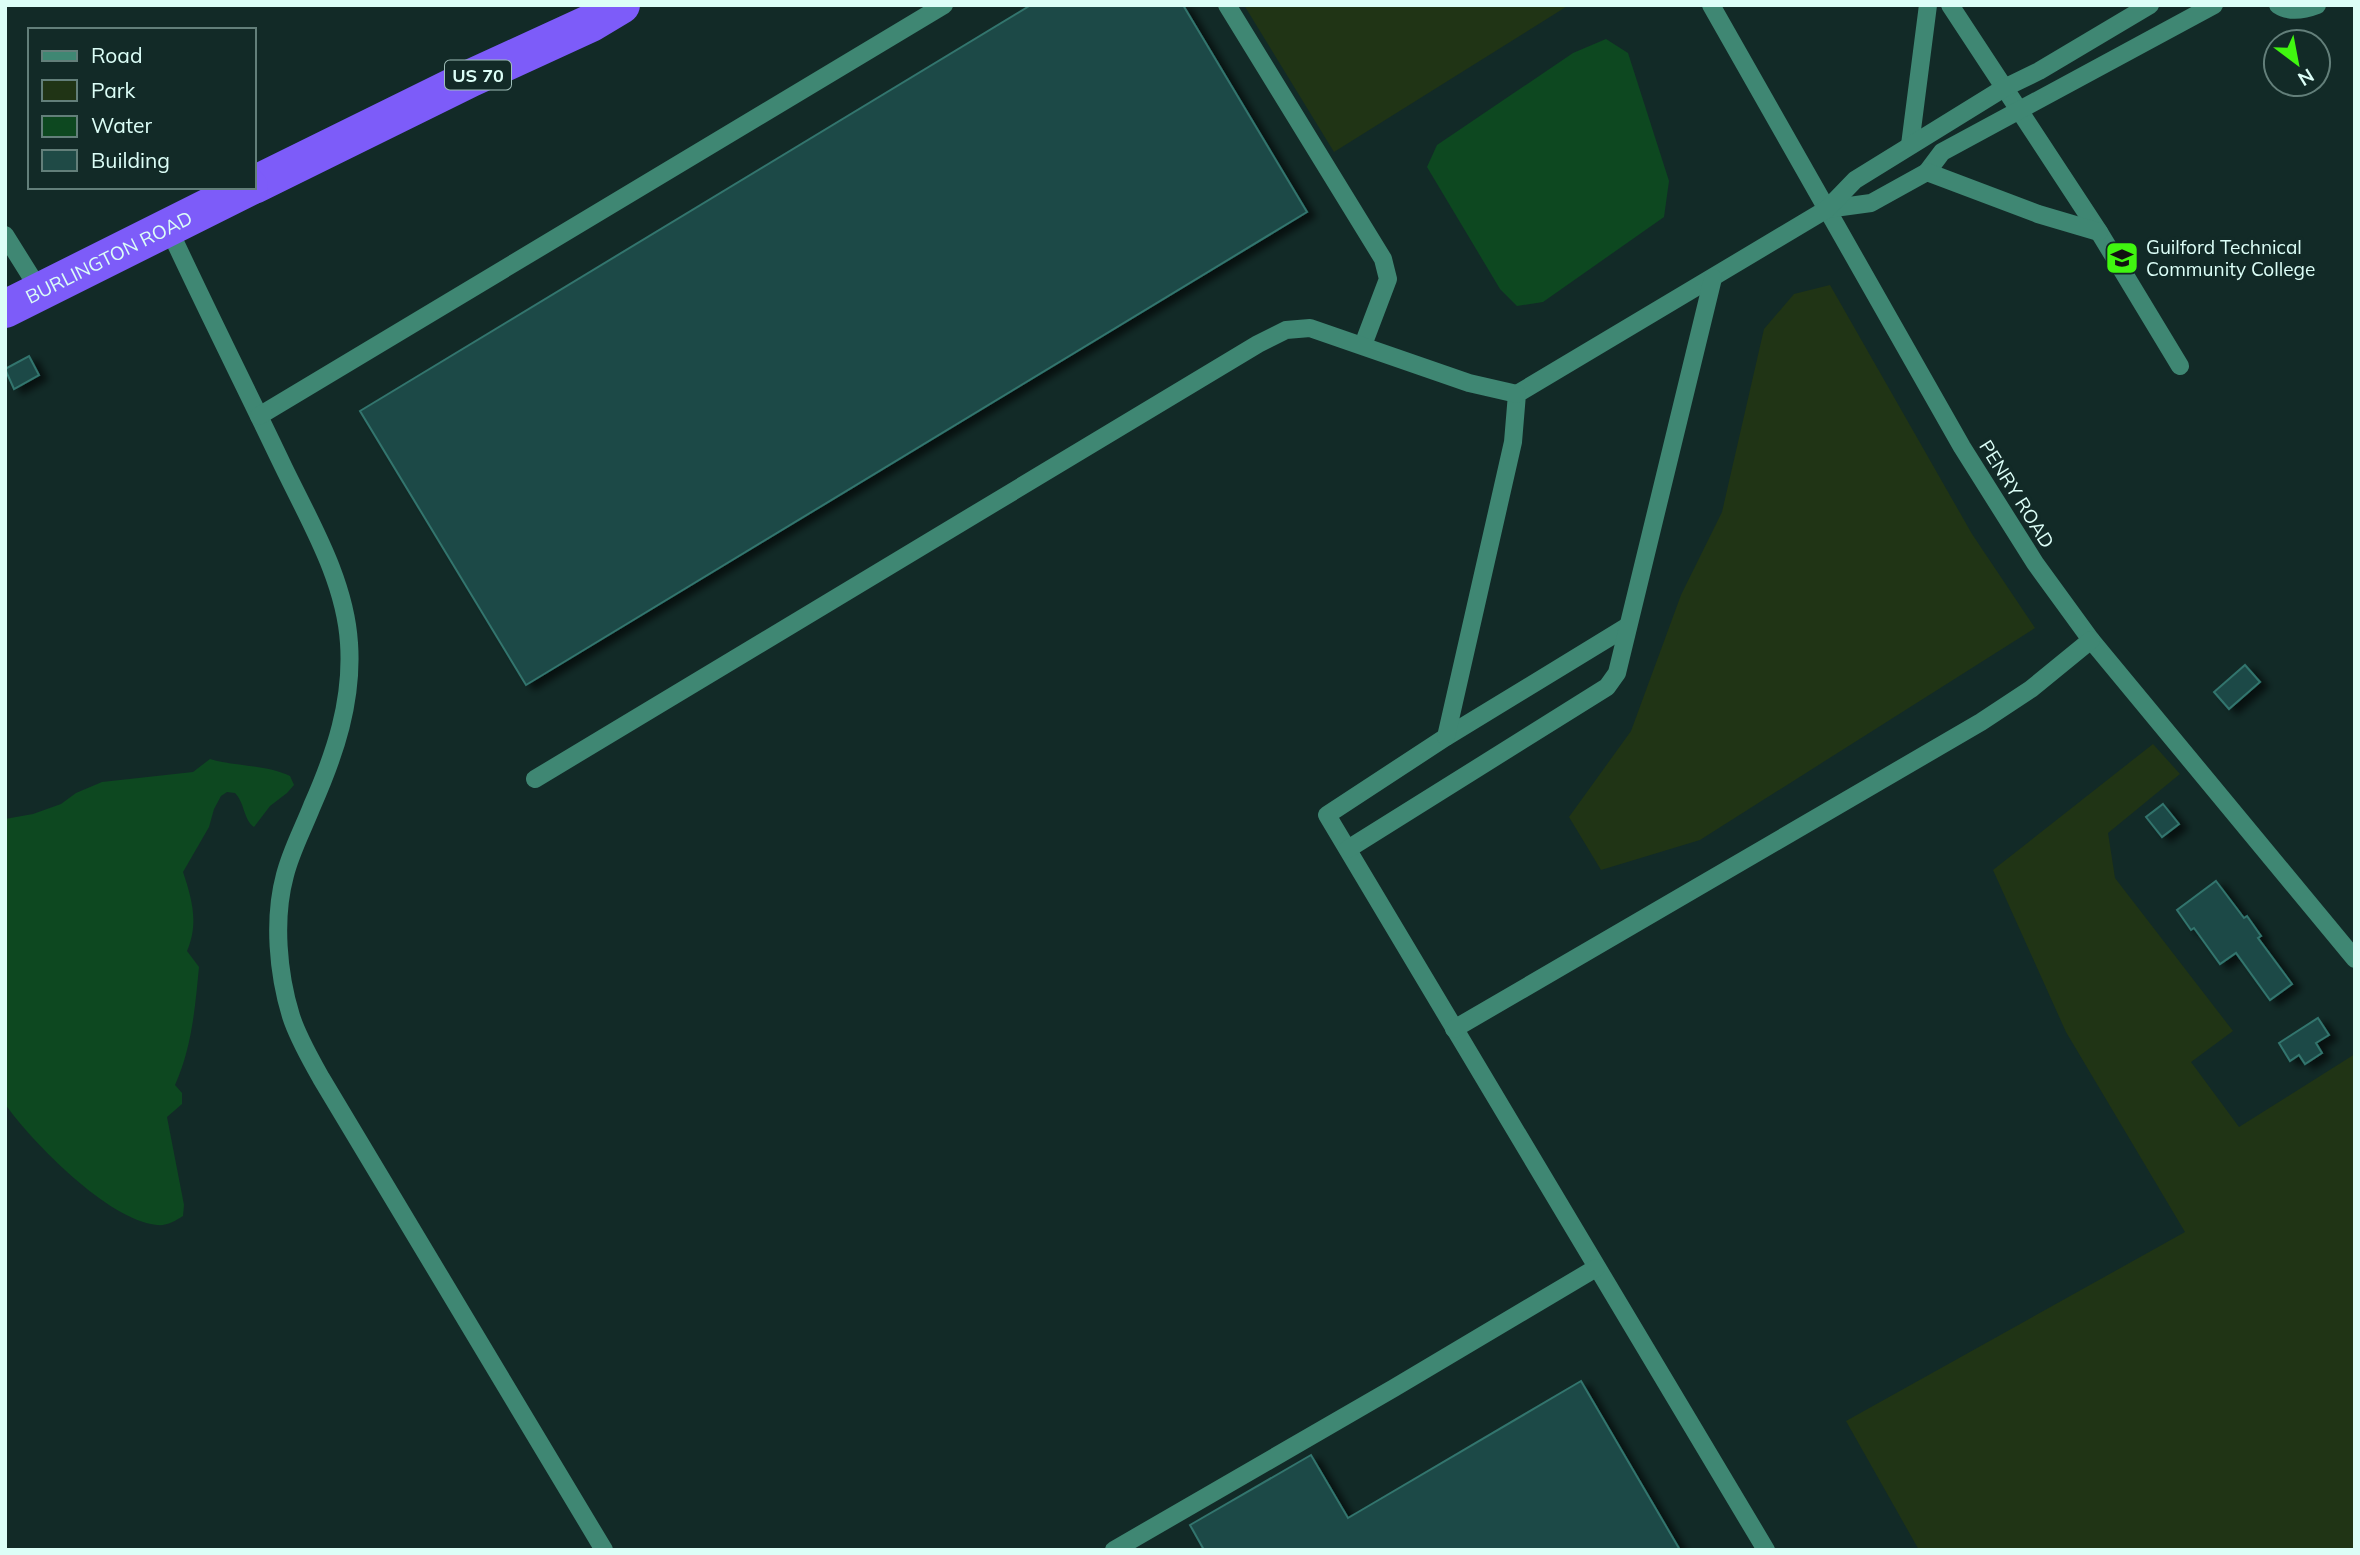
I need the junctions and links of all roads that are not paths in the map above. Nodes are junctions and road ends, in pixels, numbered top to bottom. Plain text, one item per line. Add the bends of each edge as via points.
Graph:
1 (650, 5) edge
2 (944, 5) edge
3 (1227, 5) edge
4 (1711, 5) edge
5 (1928, 5) edge
6 (1950, 5) edge
7 (2150, 5) edge
8 (2214, 5) edge
9 (2278, 5) edge
10 (2317, 5) edge
11 (606, 14) edge
12 (2004, 88) junction
13 (2018, 110) junction
14 (1910, 145) junction
15 (1927, 172) junction
16 (256, 184) edge
17 (245, 189) edge
18 (1827, 209) junction
19 (168, 227) junction
20 (2099, 232) junction
21 (5, 235) edge
22 (1713, 278) junction
23 (40, 291) junction
24 (5, 309) edge
25 (1363, 345) junction
26 (2180, 366) dead end
27 (1517, 394) junction
28 (259, 416) junction
29 (1628, 626) junction
30 (2091, 640) junction
31 (1446, 737) junction
32 (535, 779) dead end
33 (1348, 849) junction
34 (2355, 959) edge
35 (1454, 1029) junction
36 (1596, 1268) junction
37 (604, 1550) edge
38 (1114, 1550) edge
39 (1766, 1550) edge

1 - 11 highway, US 70
2 - 28 street
3 - 25 street via 1383,259 1388,279
4 - 18 street, PENRY ROAD
5 - 14 street
6 - 12 street
7 - 12 street
8 - 13 street
9 - 10 street via 2305,10
11 - 16 highway, BURLINGTON ROAD / US 70
12 - 13 street
12 - 14 street
13 - 15 street via 1942,152
13 - 20 street
14 - 18 street via 1855,180
15 - 18 street via 1871,203
15 - 20 street
17 - 19 highway, BURLINGTON ROAD / US 70
18 - 22 street
18 - 30 street, PENRY ROAD via 1997,505
19 - 23 highway, BURLINGTON ROAD / US 70
19 - 28 street
20 - 26 street
21 - 23 street
22 - 27 street
22 - 29 street
23 - 24 highway, BURLINGTON ROAD / US 70
25 - 27 street via 1469,383
25 - 32 street via 1310,328 1286,330 1258,344
27 - 31 street via 1513,442
28 - 37 street via 324,552 343,607 349,644 345,715 337,744 284,877 279,946 291,1016 321,1078
29 - 31 street
29 - 33 street via 1617,673 1607,687
30 - 34 street, PENRY ROAD
30 - 35 street via 1981,722
31 - 33 street via 1327,815
33 - 35 street
35 - 36 street
36 - 38 street
36 - 39 street

